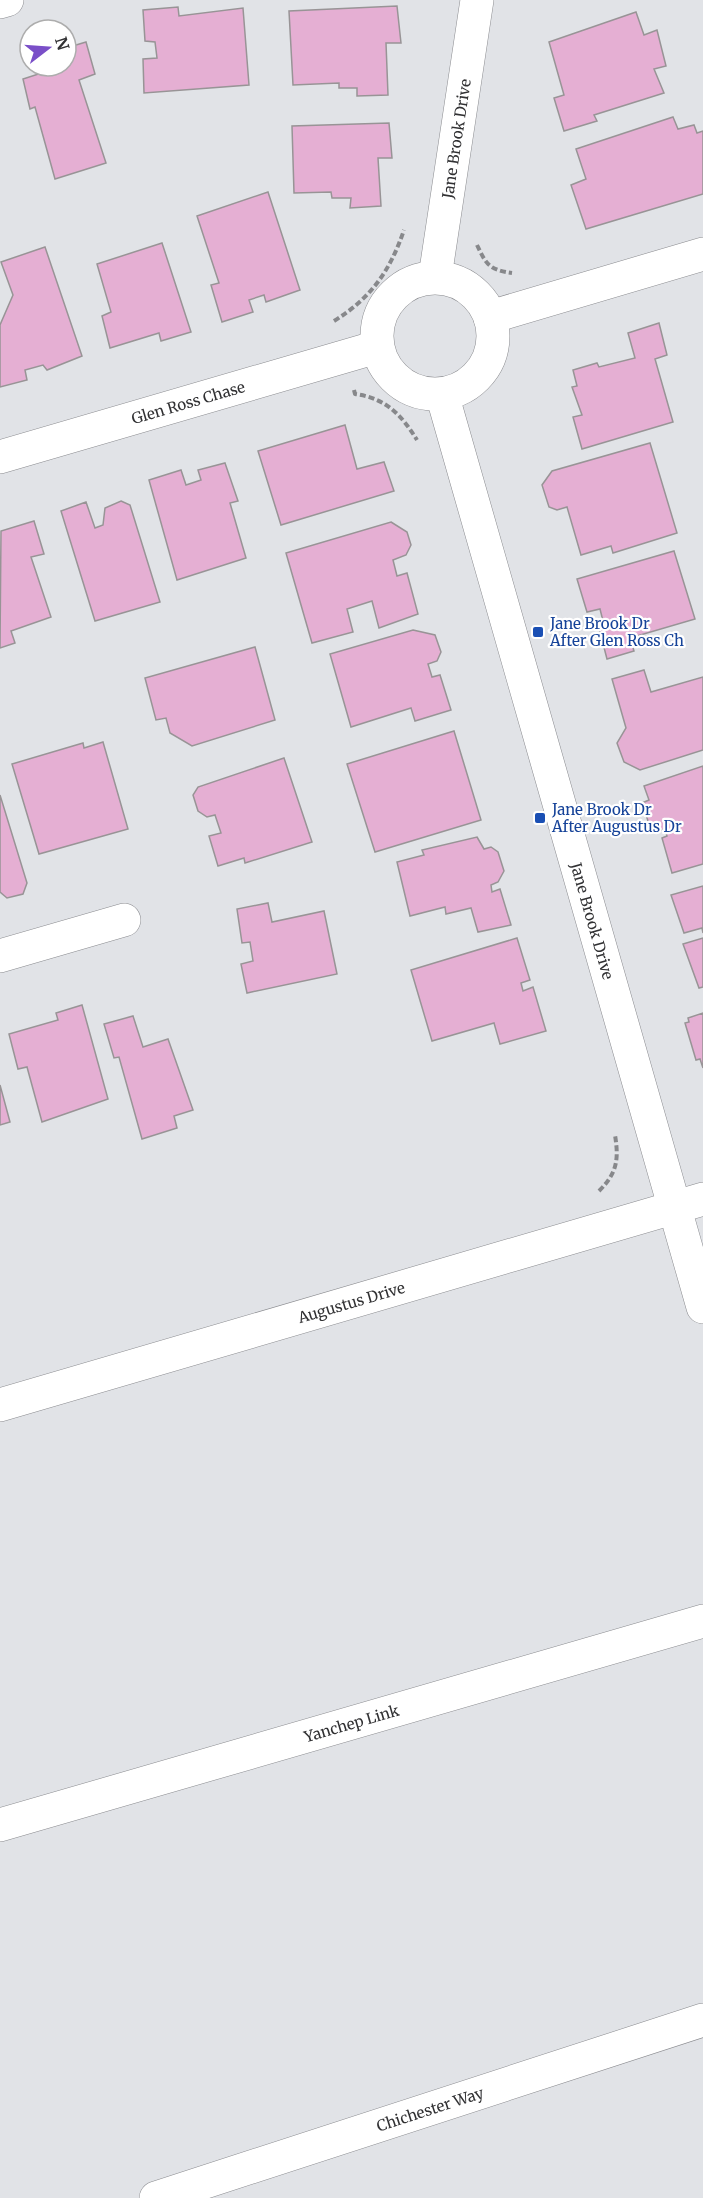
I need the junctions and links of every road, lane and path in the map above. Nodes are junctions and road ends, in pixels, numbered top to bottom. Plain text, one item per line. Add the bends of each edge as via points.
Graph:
1 (7, 0) edge
2 (477, 0) edge
3 (0, 2) edge
4 (703, 254) edge
5 (437, 265) junction
6 (522, 272) dead end
7 (490, 316) junction
8 (338, 319) dead end
9 (377, 347) junction
10 (346, 355) junction
11 (442, 394) junction
12 (419, 444) dead end
13 (0, 456) edge
14 (124, 920) dead end
15 (0, 956) edge
16 (614, 1130) dead end
17 (593, 1195) dead end
18 (689, 1203) edge
19 (703, 1307) edge
20 (0, 1405) edge
21 (703, 1621) edge
22 (0, 1825) edge
23 (703, 2020) edge
24 (156, 2198) edge

1 - 3 street
2 - 5 street, Jane Brook Drive
4 - 7 street
5 - 6 path via 477,245 489,266
5 - 7 street via 482,300
5 - 8 path via 402,236 380,280 360,303
5 - 9 street via 389,298 380,313
7 - 11 street via 494,334 484,367 459,390
9 - 10 street, Glen Ross Chase
9 - 11 street via 393,378 424,394
10 - 12 path via 355,394 390,406
10 - 13 street, Glen Ross Chase
11 - 18 street, Jane Brook Drive
14 - 15 street
16 - 17 path via 617,1151 613,1175
18 - 19 street, Jane Brook Drive
18 - 20 street, Augustus Drive
21 - 22 street, Yanchep Link
23 - 24 street, Chichester Way

